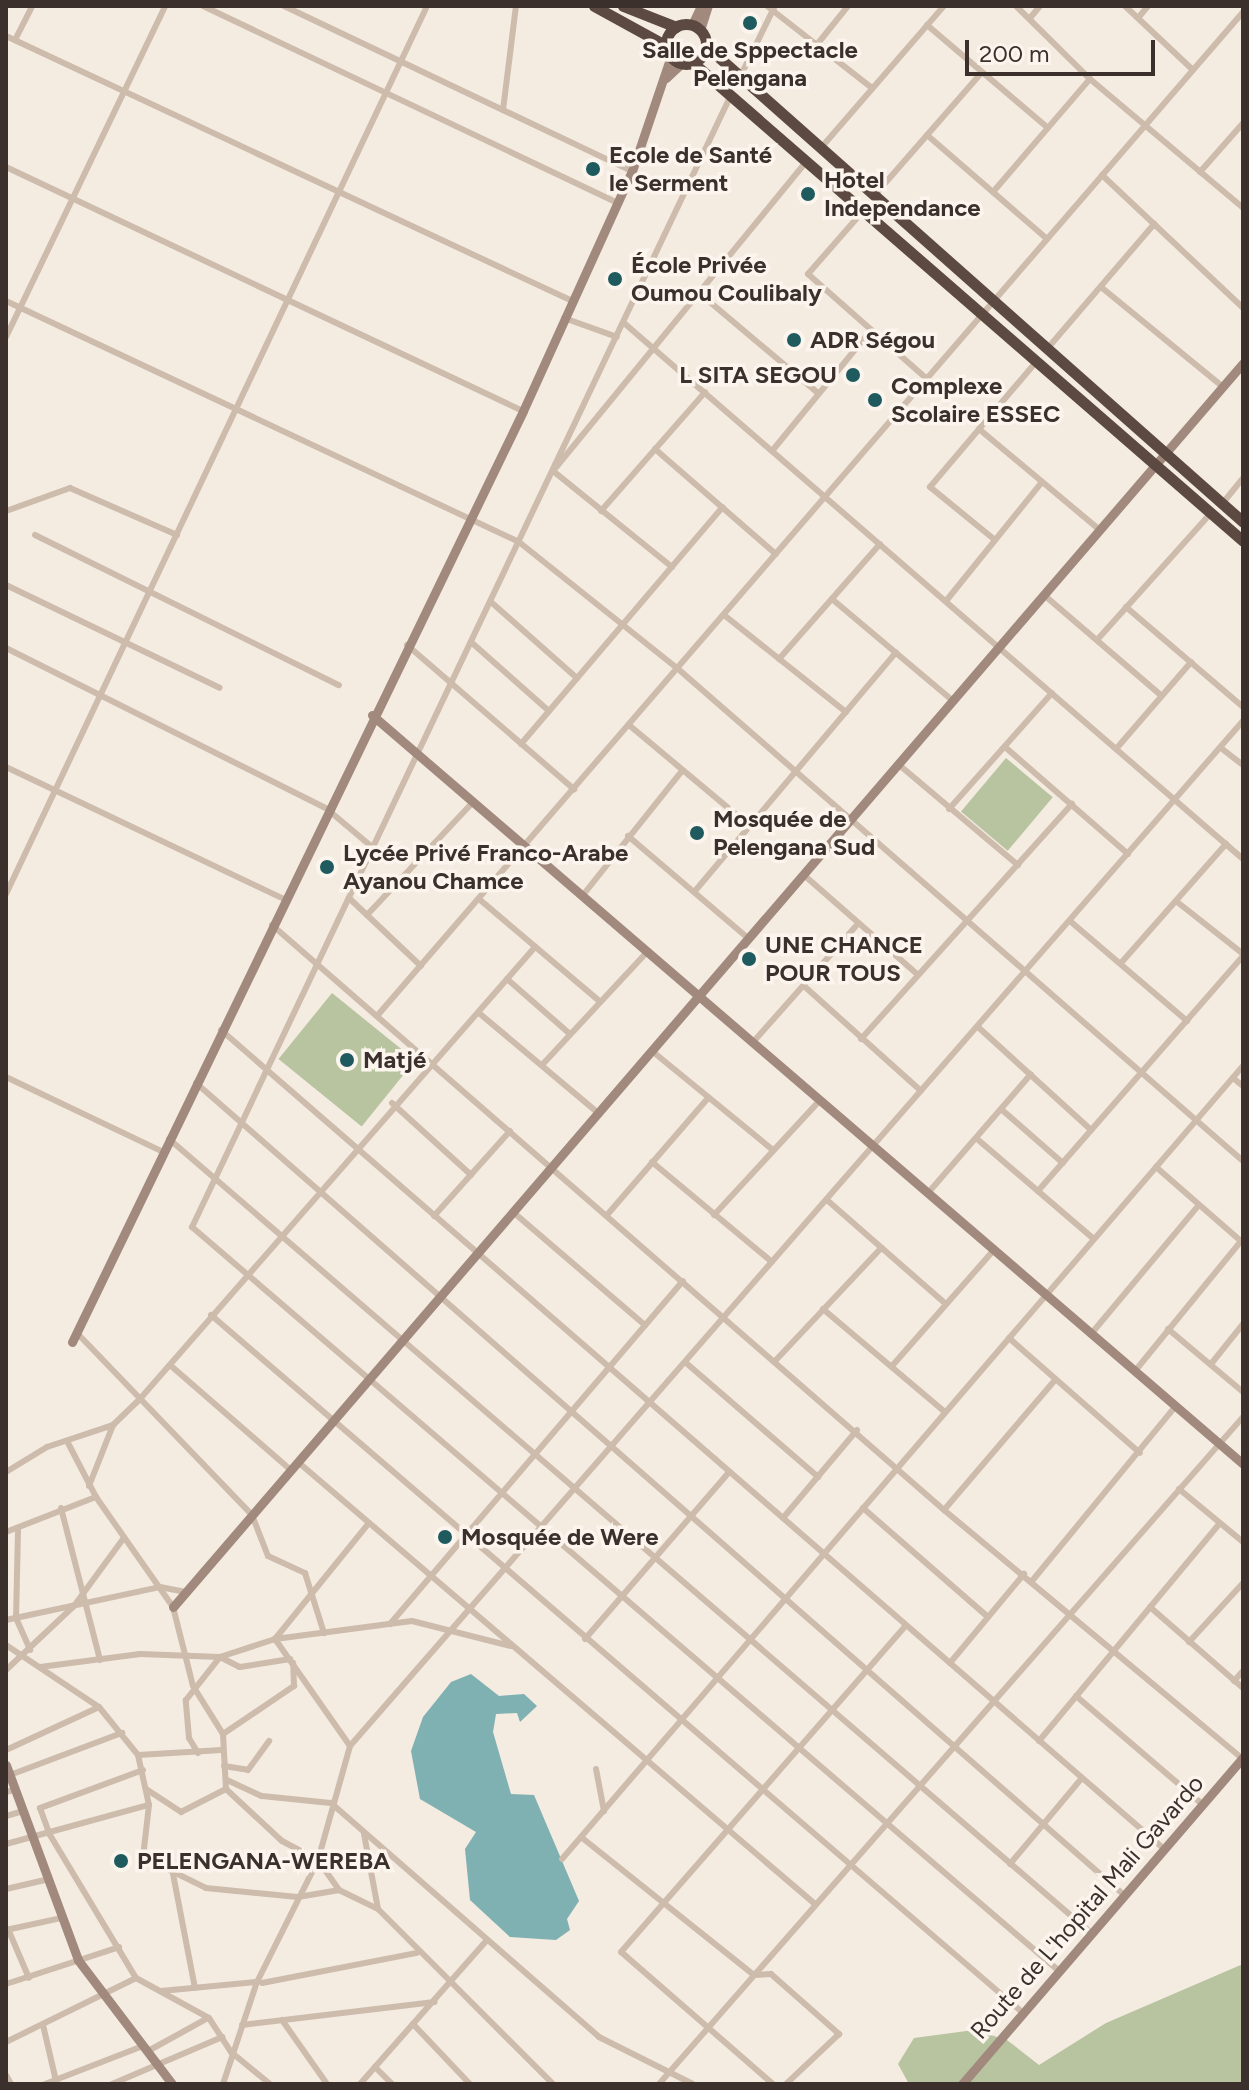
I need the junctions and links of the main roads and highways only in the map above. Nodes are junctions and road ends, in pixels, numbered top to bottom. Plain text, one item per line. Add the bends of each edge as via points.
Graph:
1 (594, 6) edge
2 (623, 6) edge
3 (676, 27) junction
4 (706, 46) junction
5 (678, 56) junction
6 (736, 85) junction
7 (1243, 522) edge
8 (1243, 541) edge

1 - 5 highway
2 - 3 highway
3 - 4 highway via 696,27
3 - 5 highway
4 - 5 highway
4 - 6 highway
5 - 6 highway
6 - 7 highway
6 - 8 highway via 807,160

